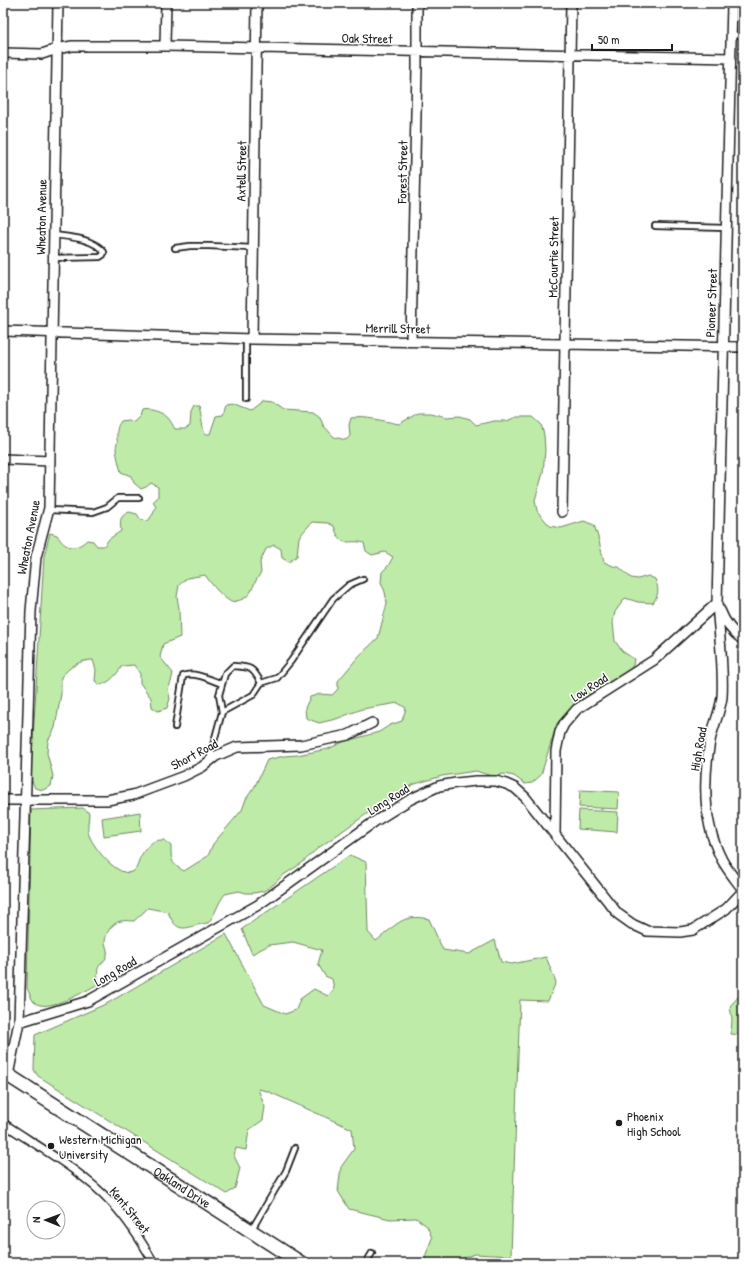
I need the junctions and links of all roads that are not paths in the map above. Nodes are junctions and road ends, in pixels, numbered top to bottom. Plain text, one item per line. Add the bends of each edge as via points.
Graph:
1 (58, 3) edge
2 (166, 3) edge
3 (257, 3) edge
4 (417, 3) edge
5 (571, 3) edge
6 (732, 3) edge
7 (732, 35) junction
8 (743, 35) edge
9 (165, 46) junction
10 (57, 49) junction
11 (256, 49) junction
12 (417, 52) junction
13 (3, 53) edge
14 (570, 55) junction
15 (731, 58) junction
16 (655, 226) dead end
17 (726, 228) junction
18 (54, 235) junction
19 (175, 248) dead end
20 (253, 248) junction
21 (54, 258) junction
22 (3, 332) edge
23 (53, 332) junction
24 (249, 338) junction
25 (411, 341) junction
26 (564, 345) junction
27 (723, 347) junction
28 (743, 348) edge
29 (246, 399) dead end
30 (3, 459) edge
31 (50, 461) junction
32 (140, 498) dead end
33 (48, 510) junction
34 (562, 512) dead end
35 (363, 579) dead end
36 (717, 603) junction
37 (743, 640) edge
38 (261, 683) junction
39 (222, 684) junction
40 (222, 712) junction
41 (372, 723) dead end
42 (175, 727) dead end
43 (209, 762) junction
44 (3, 800) edge
45 (25, 801) junction
46 (555, 834) junction
47 (743, 891) edge
48 (19, 1022) junction
49 (5, 1076) edge
50 (3, 1123) edge
51 (296, 1148) dead end
52 (251, 1231) junction
53 (372, 1252) dead end
54 (154, 1263) edge
55 (301, 1263) edge
56 (366, 1263) edge

1 - 10 street, Wheaton Avenue
2 - 9 street
3 - 11 street, Axtell Street
4 - 12 street, Forest Street
5 - 14 street, McCourtie Street
6 - 7 street, Pioneer Street
7 - 8 lane
7 - 15 street, Pioneer Street
9 - 10 street, Oak Street via 72,46
9 - 11 street, Oak Street
10 - 13 street, Oak Street via 42,54
10 - 18 street, Wheaton Avenue
11 - 12 street, Oak Street
11 - 20 street, Axtell Street
12 - 14 street, Oak Street
12 - 25 street, Forest Street
14 - 15 street, Oak Street
14 - 26 street, McCourtie Street
15 - 17 street, Pioneer Street
16 - 17 lane
17 - 27 street, Pioneer Street
18 - 21 street, Wheaton Avenue
18 - 21 lane via 92,243 104,252 100,257
19 - 20 lane
20 - 24 street, Axtell Street
21 - 23 street, Wheaton Avenue
22 - 23 street, Merrill Street
23 - 24 street, Merrill Street
23 - 31 street, Wheaton Avenue
24 - 25 street, Merrill Street
24 - 29 lane
25 - 26 street, Merrill Street
26 - 27 street, Merrill Street
26 - 34 street, McCourtie Street
27 - 28 street, Merrill Street
27 - 36 street, Pioneer Street
30 - 31 street
31 - 33 street, Wheaton Avenue
32 - 33 lane via 118,498 107,507 93,512
33 - 45 street, Wheaton Avenue via 34,572
35 - 38 lane via 349,585 333,599 277,678
36 - 37 street via 734,634
36 - 46 street, Low Road via 654,660 588,702 566,721 560,732 556,751
36 - 47 street, High Road via 722,698 710,739 706,767 707,811 711,832 722,859
38 - 39 lane via 256,673 248,667 233,666 225,674
38 - 40 lane via 253,695
39 - 40 lane via 219,695
39 - 42 lane via 194,674 183,676
40 - 43 lane
41 - 43 street, Short Road via 348,735 301,745 237,747 221,753
43 - 45 street, Short Road via 184,776 132,795 107,800
44 - 45 street, Short Road
45 - 48 street, Wheaton Avenue
46 - 47 street, Long Road via 618,914 647,930 693,930 726,909
46 - 48 street, Long Road via 525,797 506,784 476,781 439,786 398,806 258,905 88,1001
48 - 49 street, Wheaton Avenue
49 - 52 main road, Oakland Drive
50 - 54 street, Kent Street via 96,1188 125,1220
51 - 52 lane via 286,1171
52 - 55 main road, Oakland Drive
53 - 56 lane

